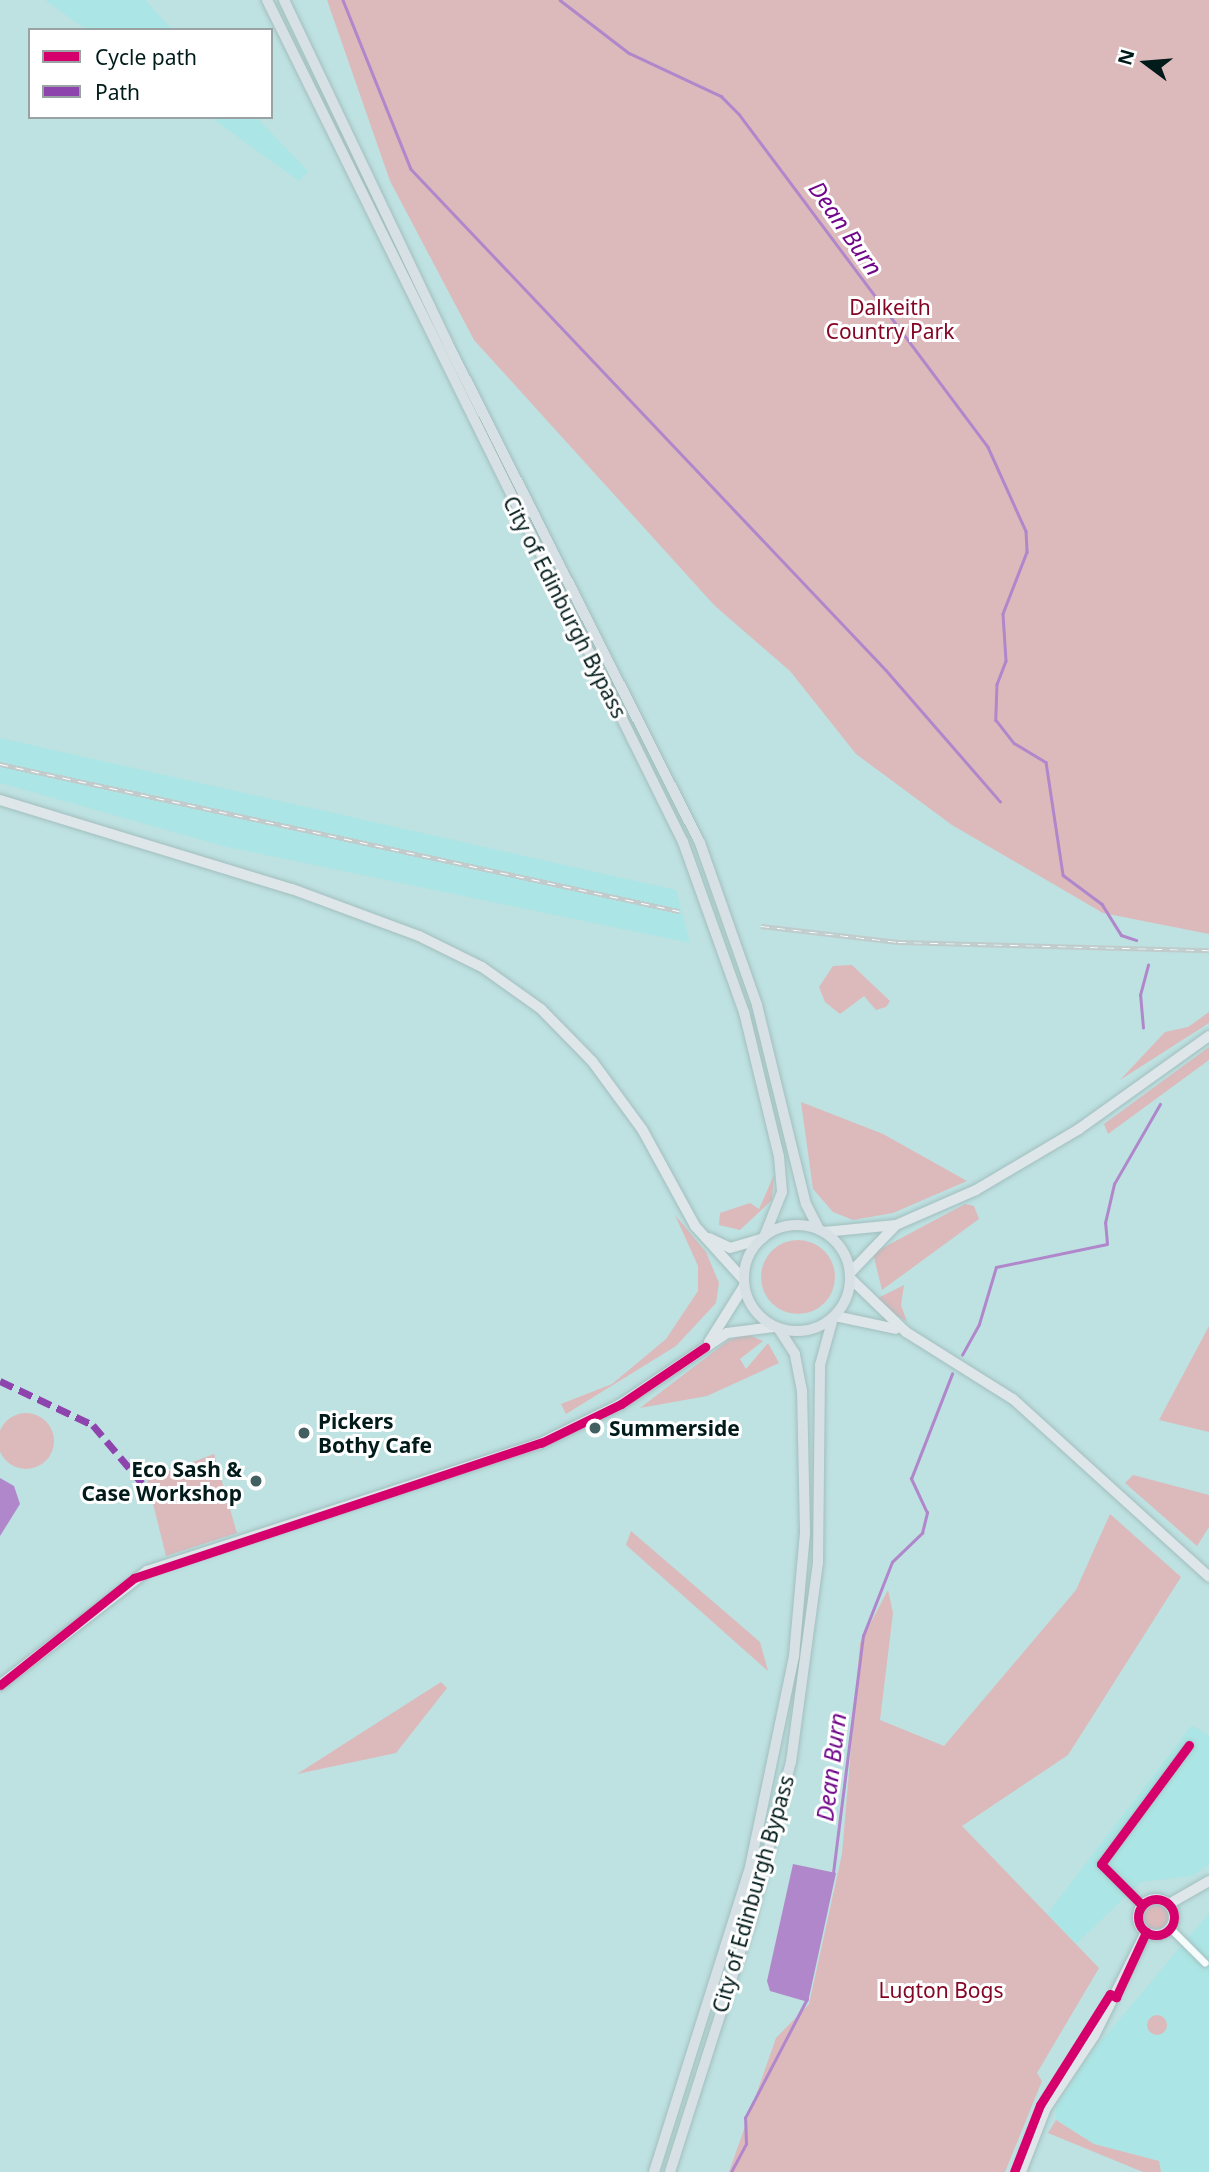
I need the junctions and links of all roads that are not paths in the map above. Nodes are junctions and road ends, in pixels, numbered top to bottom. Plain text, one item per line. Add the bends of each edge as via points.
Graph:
1 (267, 0) edge
2 (284, 0) edge
3 (0, 800) edge
4 (1209, 1036) edge
5 (896, 1226) junction
6 (822, 1231) junction
7 (701, 1232) junction
8 (763, 1238) junction
9 (850, 1276) junction
10 (744, 1283) junction
11 (834, 1317) junction
12 (777, 1328) junction
13 (906, 1332) junction
14 (705, 1347) junction
15 (1209, 1577) edge
16 (0, 1685) edge
17 (1189, 1745) dead end
18 (1209, 1881) edge
19 (1169, 1904) junction
20 (1142, 1905) junction
21 (1170, 1928) junction
22 (1146, 1932) junction
23 (1205, 1963) dead end
24 (654, 2172) edge
25 (670, 2172) edge
26 (1021, 2172) edge

1 - 8 highway, City of Edinburgh Bypass via 683,842 744,1012 779,1157 782,1192
2 - 6 highway, City of Edinburgh Bypass via 454,356 700,843 757,1005 806,1204
3 - 7 main road via 292,889 419,936 482,967 541,1010 592,1061 642,1129
4 - 5 main road via 1013,1170
5 - 6 main road
5 - 9 main road via 866,1249
6 - 8 highway via 797,1225
6 - 9 highway via 844,1251
7 - 8 main road via 730,1248
7 - 10 main road
8 - 10 highway
9 - 11 highway
9 - 13 main road
10 - 12 highway via 757,1313
10 - 14 main road
11 - 12 highway via 808,1331
11 - 13 main road
11 - 25 highway, City of Edinburgh Bypass via 820,1365 816,1586 791,1762 752,1914
12 - 14 main road via 745,1327
12 - 24 highway, City of Edinburgh Bypass via 795,1354 802,1391 805,1532 792,1667 750,1867
13 - 15 main road via 1013,1399
14 - 16 main road via 621,1404 541,1443 134,1578
17 - 20 street via 1103,1856 1105,1870
18 - 19 main road
19 - 20 main road via 1153,1899
19 - 21 main road
20 - 22 main road via 1138,1916
21 - 22 main road
21 - 23 street
22 - 26 main road via 1100,2026 1046,2108

